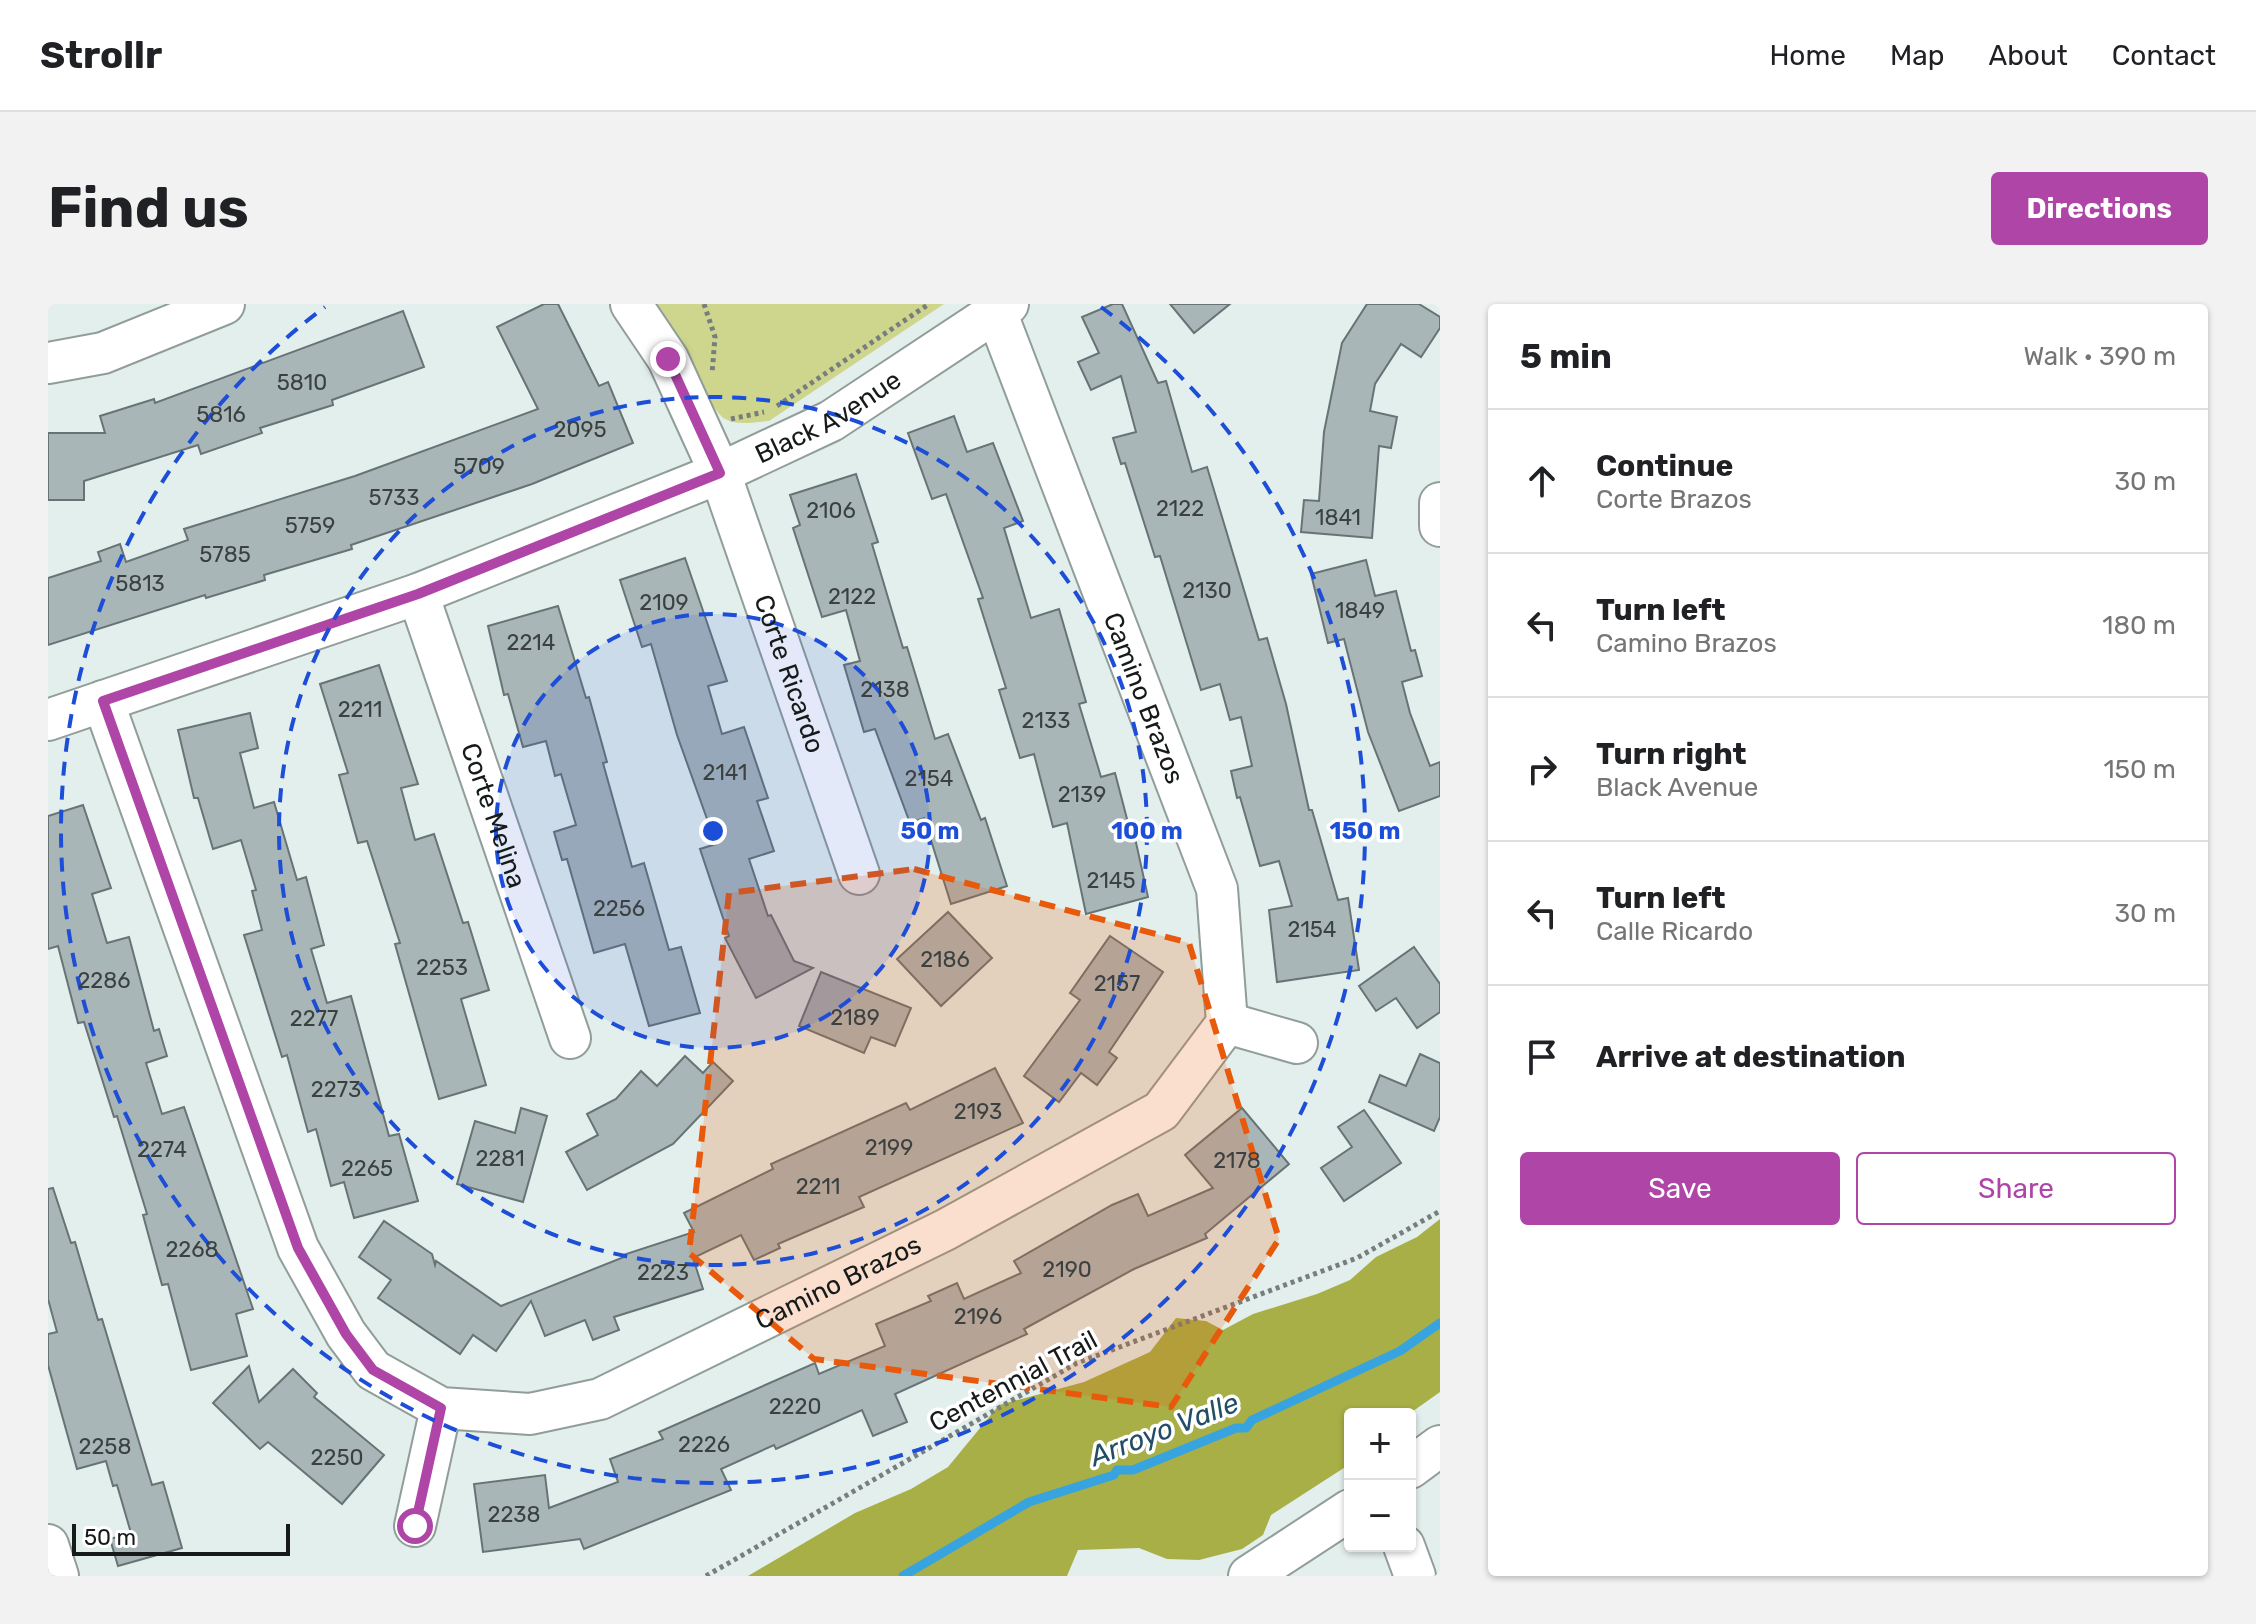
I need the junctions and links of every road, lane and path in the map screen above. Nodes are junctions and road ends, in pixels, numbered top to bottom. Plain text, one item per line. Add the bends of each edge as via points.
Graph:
1 (224, 304) edge
2 (631, 304) edge
3 (704, 304) edge
4 (929, 304) edge
5 (1003, 309) edge
6 (48, 363) edge
7 (712, 384) dead end
8 (726, 420) dead end
9 (720, 473) junction
10 (1440, 503) edge
11 (1440, 526) edge
12 (418, 594) junction
13 (103, 701) junction
14 (48, 720) edge
15 (859, 874) dead end
16 (1227, 1023) junction
17 (570, 1038) dead end
18 (1297, 1043) dead end
19 (1440, 1211) edge
20 (441, 1408) junction
21 (1440, 1446) edge
22 (1416, 1464) edge
23 (1344, 1514) edge
24 (415, 1526) dead end
25 (48, 1545) edge
26 (1406, 1552) edge
27 (58, 1576) edge
28 (706, 1576) edge
29 (1249, 1576) edge
30 (1415, 1576) edge

1 - 6 street via 103,353
2 - 9 street, Corte Ricardo via 668,359
3 - 7 path via 715,337
4 - 8 path via 774,408
5 - 9 street, Black Avenue via 831,421
5 - 16 street, Camino Brazos via 1217,889
9 - 12 street, Black Avenue
9 - 15 street, Corte Ricardo
10 - 11 street
12 - 13 street, Black Avenue
12 - 17 street, Corte Melina
13 - 14 street, Black Avenue
13 - 20 street, Camino Brazos via 298,1248 346,1334 373,1370
16 - 18 street
16 - 20 street, Camino Brazos via 1161,1111 945,1230 600,1399 530,1414
19 - 28 path, Centennial Trail via 1357,1258 1077,1363
20 - 24 street
21 - 22 street
23 - 29 street
25 - 27 street
26 - 30 street

